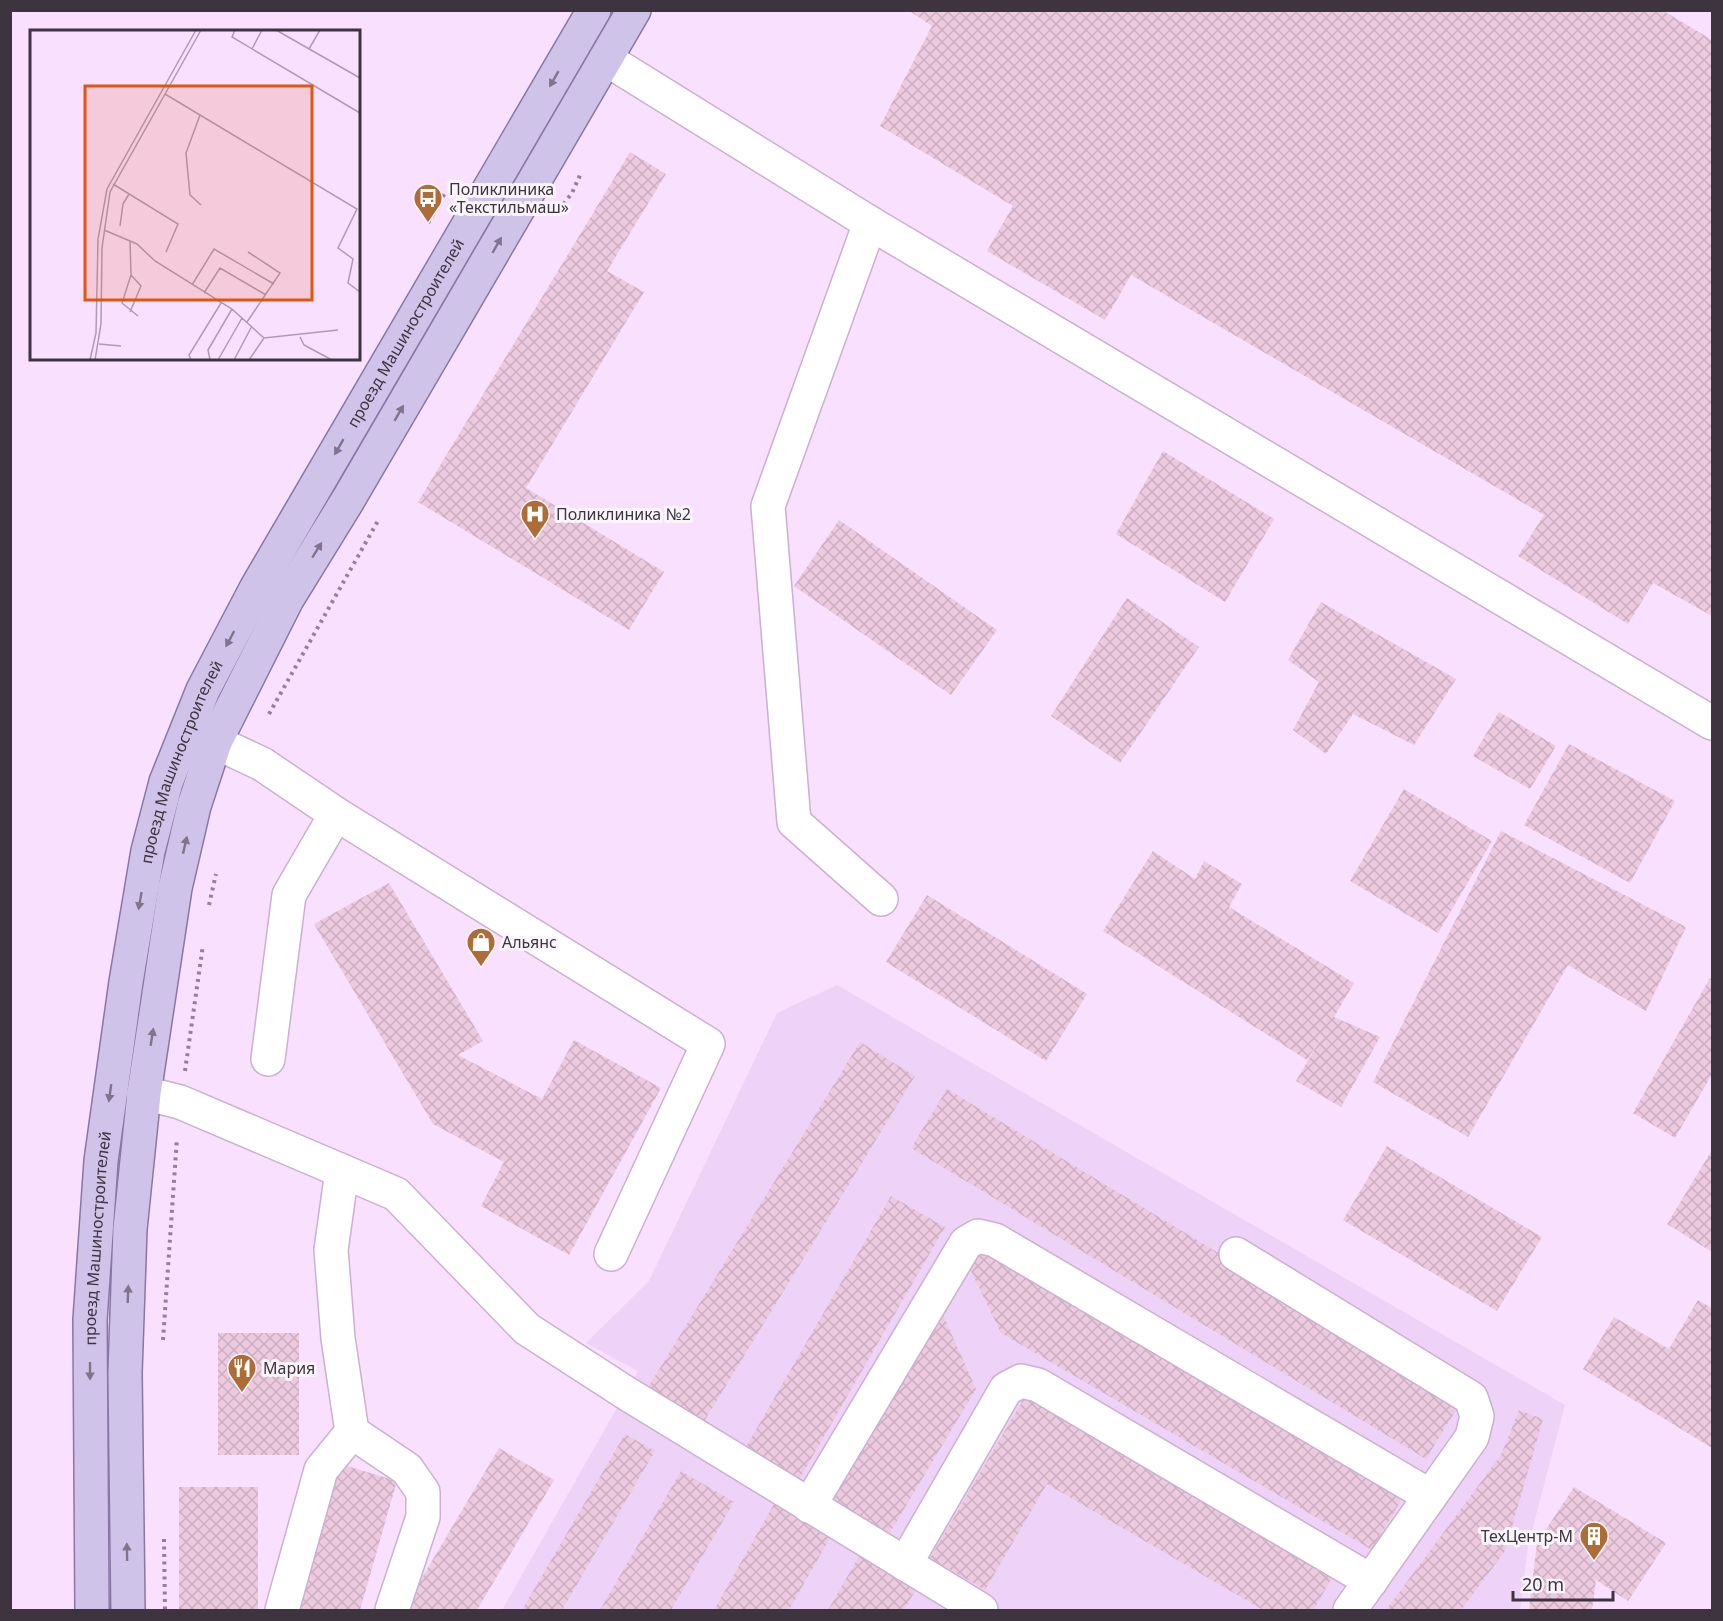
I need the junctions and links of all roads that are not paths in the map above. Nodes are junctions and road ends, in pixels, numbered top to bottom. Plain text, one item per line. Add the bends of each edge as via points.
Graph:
1 (594, 10) edge
2 (634, 10) edge
3 (577, 40) junction
4 (606, 59) junction
5 (870, 223) junction
6 (1713, 723) edge
7 (215, 742) junction
8 (336, 814) junction
9 (881, 899) dead end
10 (268, 1059) dead end
11 (144, 1093) junction
12 (342, 1171) junction
13 (611, 1254) dead end
14 (1236, 1254) dead end
15 (352, 1432) junction
16 (1430, 1496) junction
17 (809, 1506) junction
18 (905, 1564) junction
19 (1371, 1581) junction
20 (92, 1611) edge
21 (128, 1611) edge
22 (282, 1611) edge
23 (393, 1611) edge
24 (981, 1611) edge
25 (1350, 1611) edge

1 - 3 main road, проезд Машиностроителей
2 - 4 main road, проезд Машиностроителей
3 - 4 main road
3 -> 20 main road, проезд Машиностроителей via 257,587 203,690 166,782 148,851 101,1161 90,1320
4 - 5 lane
7 -> 4 main road, проезд Машиностроителей via 287,599
5 - 6 lane
5 - 9 lane via 768,506 795,822
7 - 8 lane via 262,764
11 -> 7 main road, проезд Машиностроителей via 175,888 194,806
8 - 10 lane via 289,895
8 - 13 lane via 708,1044
11 - 12 lane via 180,1102
21 -> 11 main road, проезд Машиностроителей via 125,1373 130,1229
12 - 15 lane via 331,1250 338,1338
12 - 17 lane via 396,1194 527,1329
14 - 16 lane via 1471,1398 1477,1416 1472,1437
15 - 22 lane via 321,1470
15 - 23 lane via 407,1470 423,1492 423,1517
16 - 17 lane via 995,1240 978,1236 966,1242
16 - 19 lane
17 - 18 lane
18 - 19 lane via 1006,1389 1021,1381 1038,1386
18 - 24 lane
19 - 25 lane

